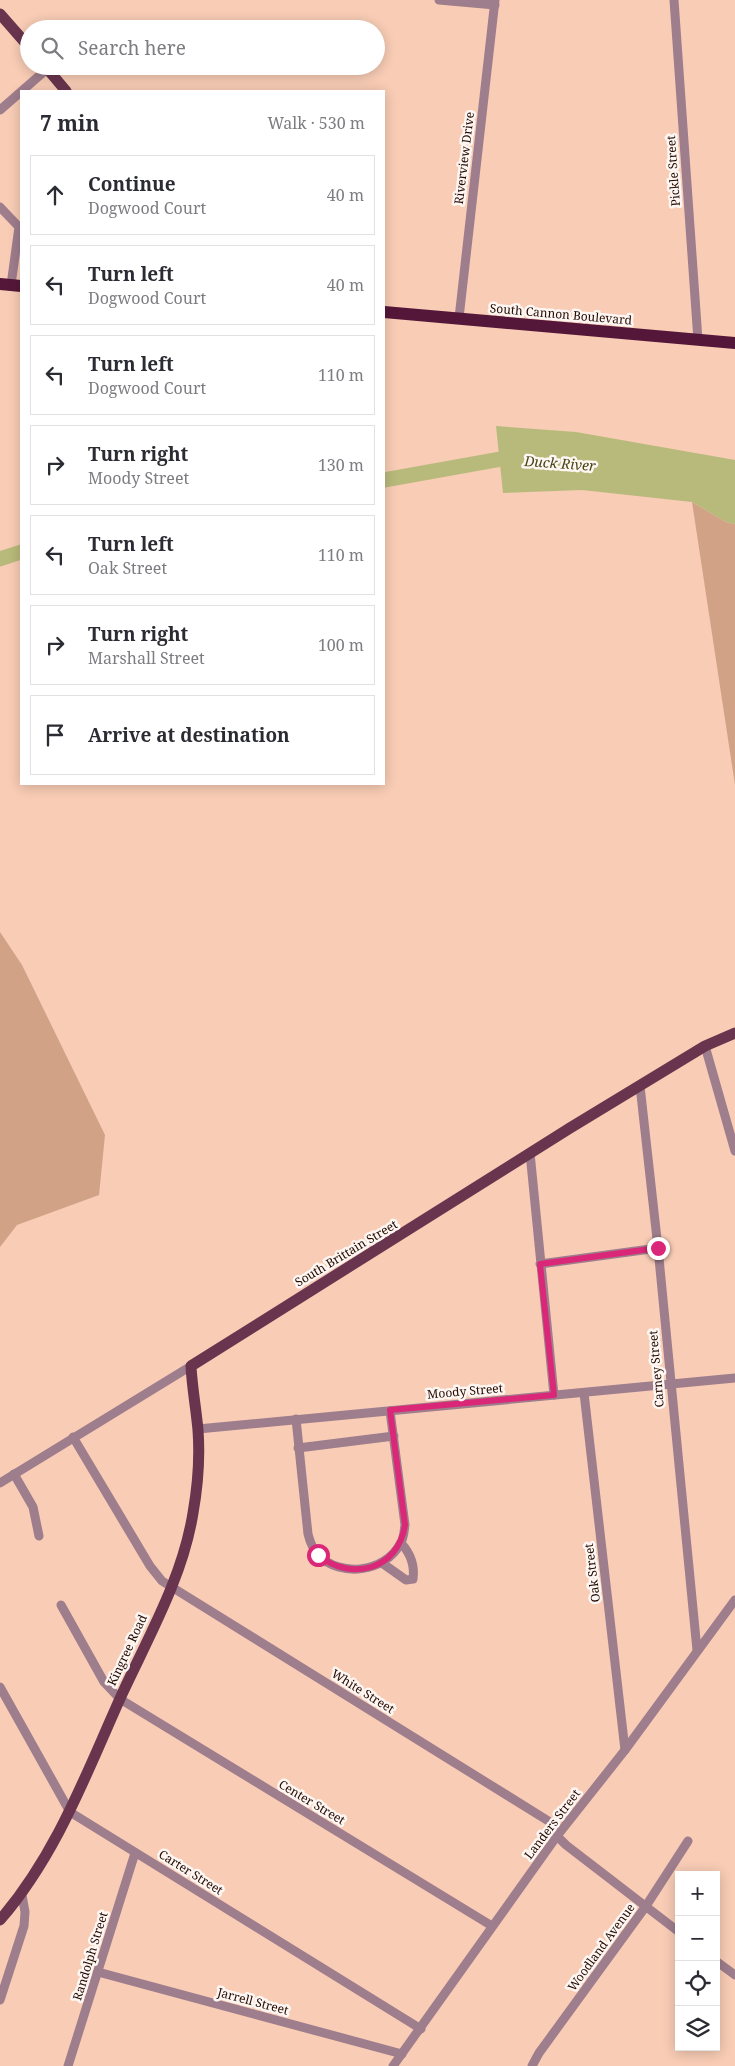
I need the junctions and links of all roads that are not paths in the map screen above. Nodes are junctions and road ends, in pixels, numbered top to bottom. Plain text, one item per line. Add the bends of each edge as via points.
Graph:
1 (438, 0) edge
2 (674, 0) edge
3 (495, 2) edge
4 (0, 14) edge
5 (20, 37) edge
6 (38, 75) edge
7 (52, 75) edge
8 (22, 90) edge
9 (65, 90) edge
10 (20, 92) edge
11 (0, 110) edge
12 (0, 207) edge
13 (11, 285) edge
14 (385, 312) edge
15 (459, 318) junction
16 (698, 340) junction
17 (735, 343) edge
18 (735, 1033) edge
19 (705, 1046) junction
20 (640, 1086) junction
21 (735, 1151) edge
22 (530, 1153) junction
23 (658, 1248) junction
24 (540, 1264) junction
25 (191, 1366) junction
26 (735, 1378) edge
27 (670, 1385) junction
28 (584, 1393) junction
29 (554, 1395) junction
30 (390, 1410) junction
31 (296, 1419) junction
32 (198, 1429) junction
33 (394, 1436) junction
34 (73, 1437) junction
35 (298, 1448) junction
36 (14, 1474) junction
37 (0, 1483) edge
38 (39, 1536) dead end
39 (401, 1543) junction
40 (382, 1564) junction
41 (171, 1587) junction
42 (735, 1600) edge
43 (61, 1605) dead end
44 (697, 1650) junction
45 (0, 1687) edge
46 (120, 1699) junction
47 (625, 1750) junction
48 (70, 1812) junction
49 (557, 1836) junction
50 (688, 1841) dead end
51 (135, 1853) junction
52 (22, 1894) junction
53 (646, 1906) junction
54 (0, 1920) edge
55 (492, 1926) junction
56 (675, 1929) edge
57 (720, 1964) edge
58 (98, 1972) junction
59 (735, 1975) edge
60 (0, 2000) edge
61 (421, 2029) junction
62 (402, 2054) junction
63 (68, 2066) edge
64 (393, 2066) edge
65 (532, 2066) edge

1 - 3 street
2 - 16 street, Pickle Street
3 - 15 street, Riverview Drive
4 - 5 main road
6 - 8 street
7 - 9 main road
10 - 11 street
12 - 13 street via 19,227
14 - 15 highway, South Cannon Boulevard
15 - 16 highway, South Cannon Boulevard
16 - 17 highway, South Cannon Boulevard
18 - 19 main road, South Brittain Street
19 - 20 main road, South Brittain Street
19 - 21 street
20 - 22 main road, South Brittain Street
20 - 23 street, Carney Street
22 - 24 street
22 - 25 main road, South Brittain Street
23 - 24 street
23 - 27 street, Carney Street
24 - 29 street
25 - 32 main road, Kingree Road
25 - 34 street, South Brittain Street
26 - 27 street, Moody Street
27 - 28 street, Moody Street
27 - 44 street, Carney Street
28 - 29 street, Moody Street
28 - 47 street, Oak Street
29 - 30 street, Moody Street
30 - 31 street, Moody Street
30 - 33 street
31 - 32 street, Moody Street
31 - 35 street
32 - 41 main road, Kingree Road via 199,1465 193,1514
33 - 35 street
33 - 39 street via 405,1525
34 - 36 street, South Brittain Street
34 - 41 street, White Street via 150,1566
35 - 40 street via 308,1534 318,1555 336,1567 347,1569 359,1570
36 - 37 street, South Brittain Street
36 - 38 street via 33,1507
39 - 40 street
39 - 40 street via 411,1558 413,1579 406,1580
41 - 46 main road, Kingree Road
41 - 49 street, White Street via 550,1822
42 - 44 street, Landers Street
43 - 46 street, Center Street via 104,1682
44 - 47 street, Landers Street
45 - 48 street, Carter Street
46 - 48 main road, Kingree Road
46 - 55 street, Center Street
47 - 49 street, Landers Street
48 - 51 street, Carter Street
48 - 52 main road, Kingree Road
49 - 53 street, White Street
49 - 55 street, Landers Street
50 - 53 street, Woodland Avenue
51 - 58 street, Randolph Street
51 - 61 street, Carter Street
52 - 54 main road, Kingree Road
52 - 60 street via 24,1926
53 - 56 street, White Street
53 - 65 street, Woodland Avenue
55 - 61 street, Landers Street
57 - 59 street
58 - 62 street, Jarrell Street
58 - 63 street, Randolph Street
61 - 62 street, Landers Street
62 - 64 street, Landers Street

